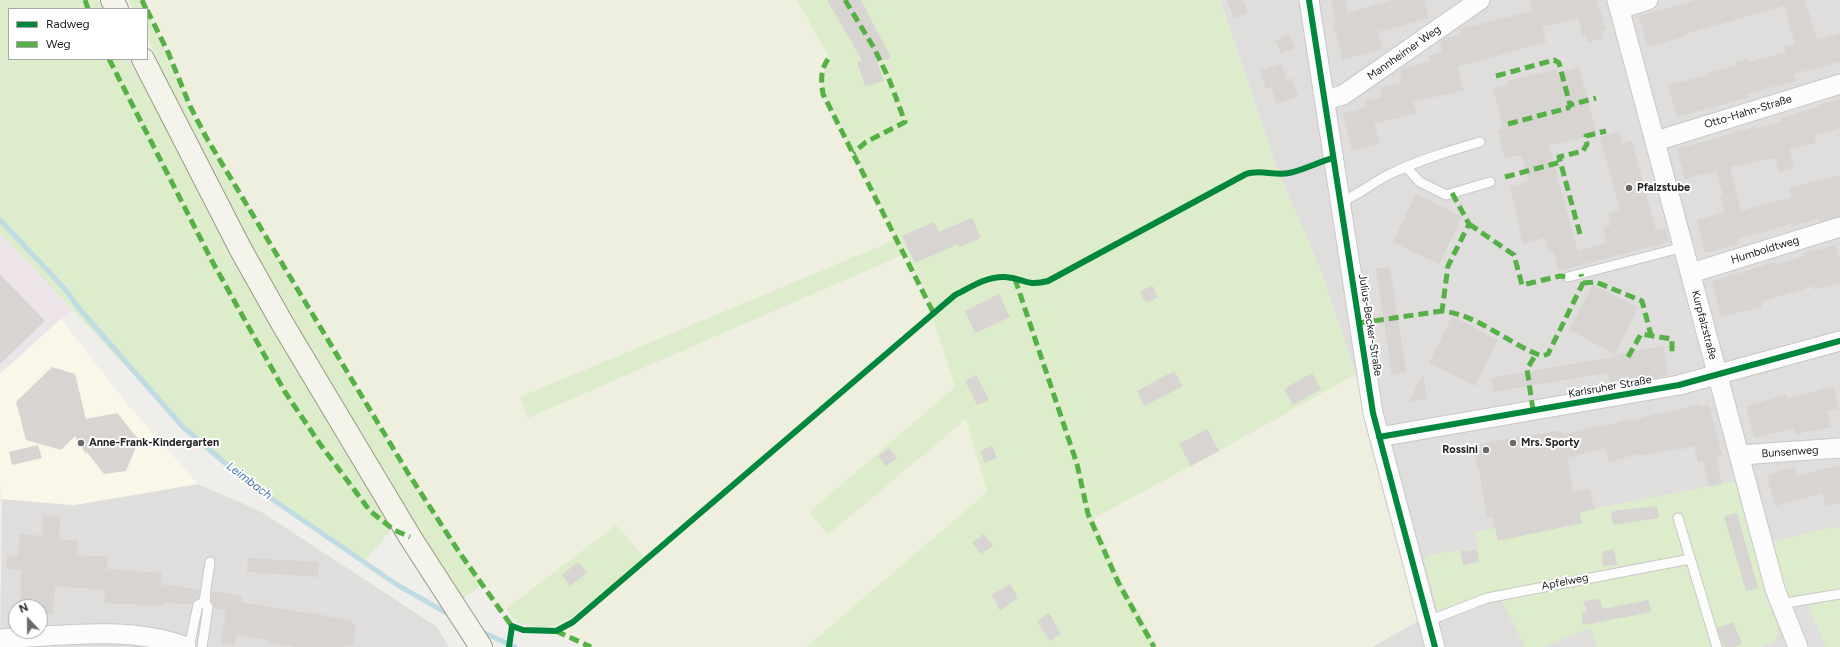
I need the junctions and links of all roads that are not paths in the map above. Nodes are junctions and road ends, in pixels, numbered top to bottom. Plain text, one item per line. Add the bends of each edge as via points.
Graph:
1 (1309, 0) edge
2 (1480, 0) edge
3 (1648, 0) edge
4 (1618, 4) edge
5 (144, 60) edge
6 (1840, 84) edge
7 (1325, 100) junction
8 (1656, 141) junction
9 (1480, 142) dead end
10 (1406, 167) junction
11 (1490, 182) dead end
12 (1340, 202) junction
13 (1840, 227) edge
14 (1684, 247) junction
15 (1691, 273) junction
16 (1568, 277) dead end
17 (1840, 341) edge
18 (1718, 375) junction
19 (1380, 437) junction
20 (1840, 448) edge
21 (1740, 455) junction
22 (1678, 518) dead end
23 (1690, 559) junction
24 (1840, 594) edge
25 (1780, 604) junction
26 (1435, 618) junction
27 (0, 634) edge
28 (0, 639) edge
29 (1794, 646) edge
30 (186, 647) edge
31 (189, 647) edge
32 (202, 647) edge
33 (481, 647) edge
34 (1435, 647) edge
35 (1717, 647) edge

1 - 7 street, Julius-Becker-Straße
2 - 7 street, Mannheimer Weg via 1343,94
3 - 4 street
4 - 8 street, Kurpfalzstraße
5 - 33 main road via 241,250 358,450
6 - 8 street, Otto-Hahn-Straße
7 - 12 street, Julius-Becker-Straße
8 - 14 street, Kurpfalzstraße
9 - 10 lane via 1437,154
10 - 11 lane via 1420,182 1446,195
10 - 12 lane via 1387,175 1350,199
12 - 19 street, Julius-Becker-Straße via 1373,413
13 - 15 street, Humboldtweg
14 - 15 street, Kurpfalzstraße
14 - 16 lane
15 - 18 street, Kurpfalzstraße
17 - 18 street, Karlsruher Straße
18 - 19 street, Karlsruher Straße via 1664,388
18 - 21 street, Kurpfalzstraße
19 - 26 street, Julius-Becker-Straße
20 - 21 street, Bunsenweg
21 - 25 street, Kurpfalzstraße
22 - 23 lane
23 - 26 lane, Apfelweg via 1486,598
23 - 35 lane
24 - 25 lane
25 - 29 street, Kurpfalzstraße
26 - 34 street, Julius-Becker-Straße
27 - 28 street
28 - 30 street via 95,634 132,635
31 - 32 lane via 198,605 204,602 211,562

